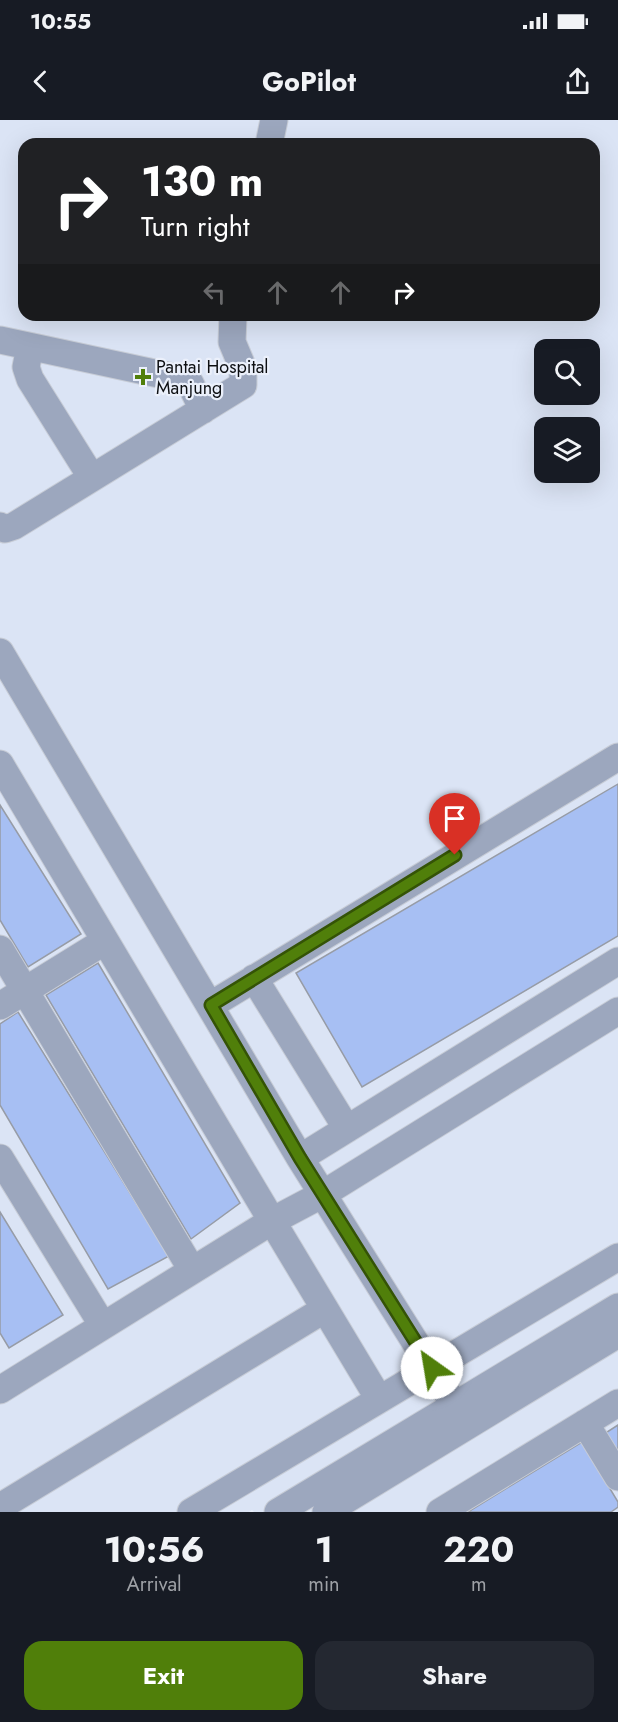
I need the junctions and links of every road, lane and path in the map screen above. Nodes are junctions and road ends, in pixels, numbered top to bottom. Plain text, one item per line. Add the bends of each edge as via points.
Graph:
1 (274, 120) edge
2 (270, 138) edge
3 (233, 321) edge
4 (0, 340) edge
5 (30, 347) junction
6 (203, 410) junction
7 (92, 478) junction
8 (0, 526) edge
9 (0, 652) edge
10 (618, 757) edge
11 (0, 764) edge
12 (105, 941) junction
13 (0, 949) edge
14 (618, 961) edge
15 (254, 978) junction
16 (25, 991) junction
17 (211, 1005) junction
18 (0, 1006) edge
19 (618, 1011) edge
20 (347, 1129) junction
21 (0, 1158) edge
22 (300, 1158) junction
23 (323, 1194) junction
24 (272, 1221) junction
25 (618, 1257) edge
26 (192, 1270) junction
27 (618, 1306) edge
28 (325, 1309) junction
29 (103, 1326) junction
30 (618, 1334) edge
31 (432, 1368) junction
32 (4, 1379) edge
33 (379, 1400) junction
34 (618, 1403) edge
35 (461, 1416) junction
36 (585, 1423) junction
37 (618, 1478) edge
38 (0, 1507) edge
39 (191, 1512) edge
40 (278, 1512) edge
41 (326, 1512) edge
42 (440, 1512) edge

1 - 2 street
3 - 6 street via 232,342 243,368 243,385
4 - 5 street
5 - 6 street via 182,379 190,383
5 - 7 street via 26,367 30,379
6 - 7 street
7 - 8 street via 14,526
9 - 17 street
10 - 15 street
11 - 12 street
12 - 16 street
12 - 24 street
13 - 16 street
14 - 20 street
15 - 17 street
15 - 20 street
16 - 18 street
16 - 26 street
17 - 22 street
19 - 23 street
20 - 22 street
21 - 29 street
22 - 23 street
23 - 24 street
23 - 31 street
24 - 26 street
24 - 28 street
25 - 31 street
26 - 29 street
27 - 35 street
28 - 33 street
28 - 38 street
29 - 32 street
30 - 35 street
31 - 33 street
31 - 35 street
33 - 39 street
34 - 36 street
35 - 40 street
35 - 41 street
36 - 37 street
36 - 42 street

